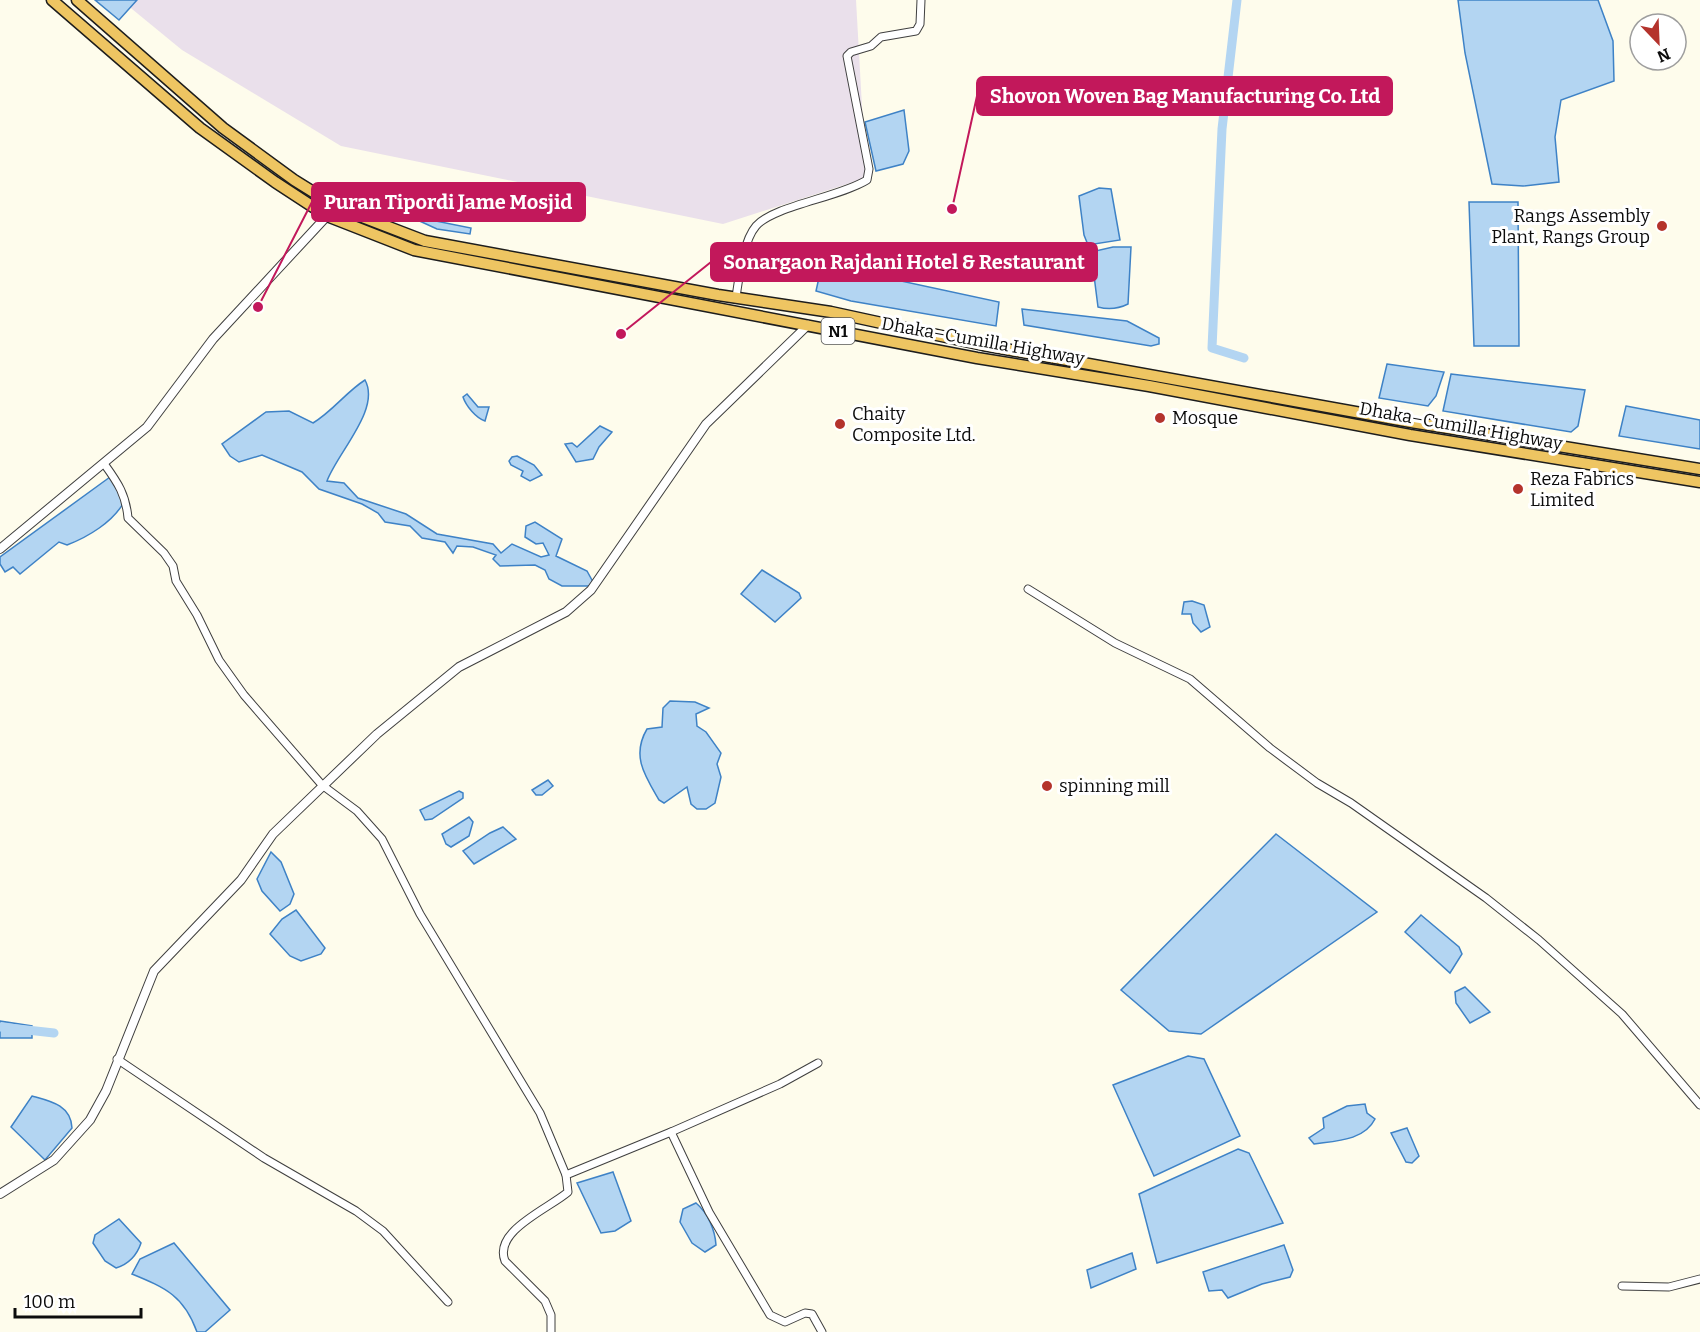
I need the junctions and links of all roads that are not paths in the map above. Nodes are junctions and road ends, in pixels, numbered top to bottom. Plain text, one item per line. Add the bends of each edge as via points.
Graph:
1 (52, 0) edge
2 (77, 0) edge
3 (921, 0) edge
4 (339, 208) junction
5 (331, 218) junction
6 (736, 297) junction
7 (808, 325) junction
8 (105, 465) junction
9 (1700, 469) edge
10 (1700, 482) edge
11 (0, 549) edge
12 (1028, 589) dead end
13 (322, 785) junction
14 (117, 1059) junction
15 (818, 1063) dead end
16 (1700, 1105) edge
17 (671, 1132) junction
18 (566, 1175) junction
19 (0, 1194) edge
20 (1700, 1279) edge
21 (1622, 1287) dead end
22 (448, 1302) dead end
23 (551, 1332) edge
24 (822, 1332) edge

1 - 5 highway, Dhaka–Cumilla Highway / N1 via 200,128
2 - 4 highway, Dhaka–Cumilla Highway / N1 via 223,128
3 - 6 street via 916,31 881,37 847,56 869,169 867,180 836,195 764,217 754,228 741,265
4 - 5 highway
4 - 6 highway, Dhaka–Cumilla Highway / N1 via 425,241
5 - 7 highway, Dhaka–Cumilla Highway / N1 via 414,250
5 - 8 street via 213,339 147,428
6 - 9 highway, Dhaka–Cumilla Highway / N1 via 1411,422
7 - 10 highway, Dhaka–Cumilla Highway / N1 via 1410,435
7 - 13 street via 706,424 591,591 566,612 459,667
8 - 11 street
8 - 13 street via 121,487 128,518 164,552 225,669
12 - 16 street via 1115,643 1190,679 1289,762 1486,898 1622,1014
13 - 14 street via 273,834 241,880 154,971
13 - 18 street via 357,811 382,840 420,914 540,1113
14 - 19 street via 101,1100 70,1145 54,1160
14 - 22 street via 264,1158 357,1211 383,1231
15 - 17 street
17 - 18 street
17 - 24 street via 709,1212 770,1316 785,1322 812,1314
18 - 23 street via 568,1192 514,1228 503,1244 505,1261 545,1301 551,1315
20 - 21 street via 1669,1287

